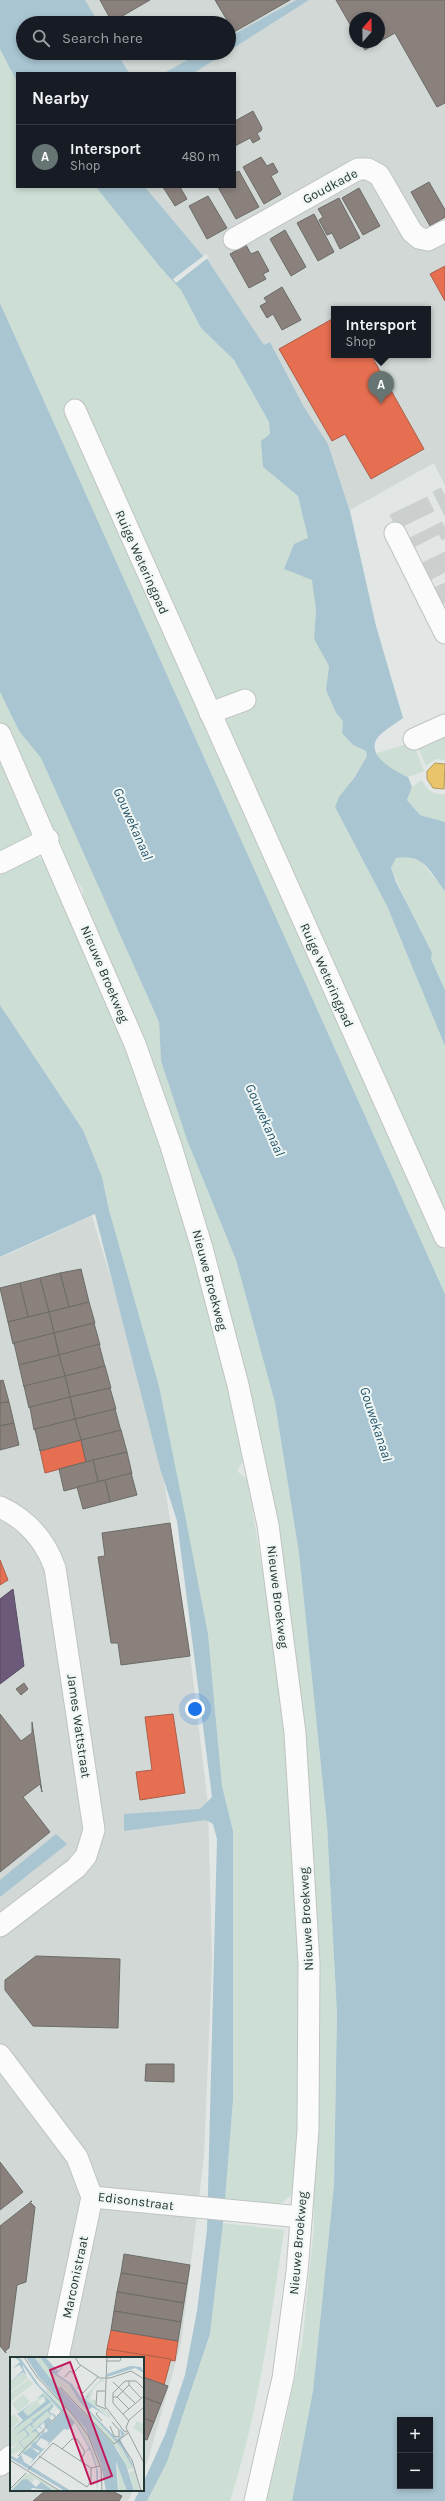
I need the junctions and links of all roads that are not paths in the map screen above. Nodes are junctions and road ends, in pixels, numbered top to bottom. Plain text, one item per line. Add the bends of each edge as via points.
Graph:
1 (445, 231) edge
2 (234, 239) dead end
3 (75, 410) dead end
4 (394, 533) dead end
5 (445, 633) edge
6 (245, 700) dead end
7 (210, 713) junction
8 (445, 725) edge
9 (0, 734) edge
10 (414, 739) dead end
11 (48, 839) junction
12 (0, 863) edge
13 (445, 1237) edge
14 (0, 1507) edge
15 (0, 1926) edge
16 (0, 2055) edge
17 (92, 2197) junction
18 (300, 2217) junction
19 (58, 2357) edge
20 (10, 2457) edge
21 (0, 2465) edge
22 (255, 2501) edge

1 - 2 street, Goudkade via 428,240 419,238 412,232 379,176 368,169 358,169
3 - 7 street, Ruige Weteringpad
4 - 5 street
6 - 7 street
7 - 13 street, Ruige Weteringpad
8 - 10 street
9 - 11 street, Nieuwe Broekweg
11 - 12 street
11 - 18 street, Nieuwe Broekweg via 135,1044 171,1146 202,1248 238,1385 268,1525 295,1733 309,1963 308,2130
14 - 15 street, James Wattstraat via 25,1522 38,1535 55,1568 94,1830 86,1856 76,1868
16 - 17 street, Edisonstraat via 78,2157
17 - 18 street, Edisonstraat
17 - 19 street, Marconistraat
18 - 22 street, Nieuwe Broekweg via 297,2272 283,2378
20 - 21 street

